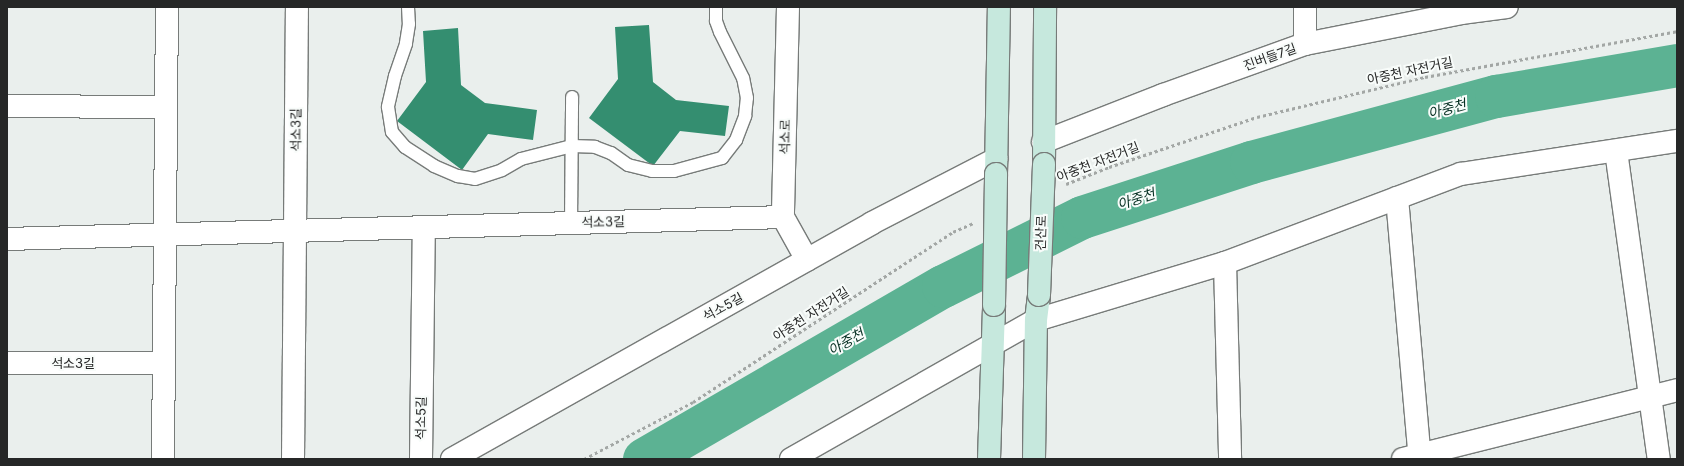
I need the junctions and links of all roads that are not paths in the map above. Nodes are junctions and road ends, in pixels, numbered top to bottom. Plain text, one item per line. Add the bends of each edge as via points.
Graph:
1 (297, 7) edge
2 (408, 7) edge
3 (716, 7) edge
4 (788, 7) edge
5 (999, 7) edge
6 (1045, 7) edge
7 (1305, 7) edge
8 (1507, 7) edge
9 (167, 17) edge
10 (1305, 44) junction
11 (572, 97) dead end
12 (7, 106) edge
13 (166, 107) junction
14 (1043, 142) junction
15 (1677, 142) edge
16 (572, 146) junction
17 (1616, 151) junction
18 (996, 167) junction
19 (1397, 198) junction
20 (783, 217) junction
21 (571, 223) junction
22 (424, 227) junction
23 (295, 231) junction
24 (164, 234) junction
25 (7, 239) edge
26 (807, 260) junction
27 (1225, 263) junction
28 (1036, 320) junction
29 (992, 345) junction
30 (7, 363) edge
31 (164, 363) junction
32 (1677, 390) edge
33 (1650, 397) junction
34 (1414, 458) edge
35 (163, 459) edge
36 (293, 459) edge
37 (421, 459) edge
38 (452, 459) edge
39 (791, 459) edge
40 (989, 459) edge
41 (1034, 459) edge
42 (1230, 459) edge
43 (1659, 459) edge

1 - 23 street, 석소3길
2 - 16 lane via 406,44 388,107 392,132 405,147 458,176 475,178 502,170 521,159
3 - 16 lane via 716,21 742,78 746,98 745,116 736,140 722,158 674,171 652,172 628,165 611,153 595,147
4 - 20 street, 석소로
5 - 18 street
6 - 14 street, 건산로
7 - 10 street
8 - 10 street, 진버들7길 via 1461,13
9 - 13 street
10 - 14 street, 진버들7길
11 - 16 lane
12 - 13 street
13 - 24 street
14 - 28 street, 건산로, bridge
15 - 17 street
16 - 21 lane
17 - 19 street via 1461,174
17 - 33 street
18 - 26 street, 석소5길 via 872,223
18 - 29 street, bridge
19 - 27 street
19 - 34 street
20 - 21 street, 석소3길
20 - 26 street
21 - 22 street, 석소3길
22 - 23 street, 석소3길
22 - 37 street, 석소5길
23 - 24 street, 석소3길
23 - 36 street, 석소3길
24 - 25 street, 석소3길
24 - 31 street
26 - 38 street, 석소5길
27 - 28 street
27 - 42 street
28 - 29 street
28 - 41 street, 건산로
29 - 39 street
29 - 40 street
30 - 31 street, 석소3길
31 - 35 street
32 - 33 street
33 - 34 street
33 - 43 street

